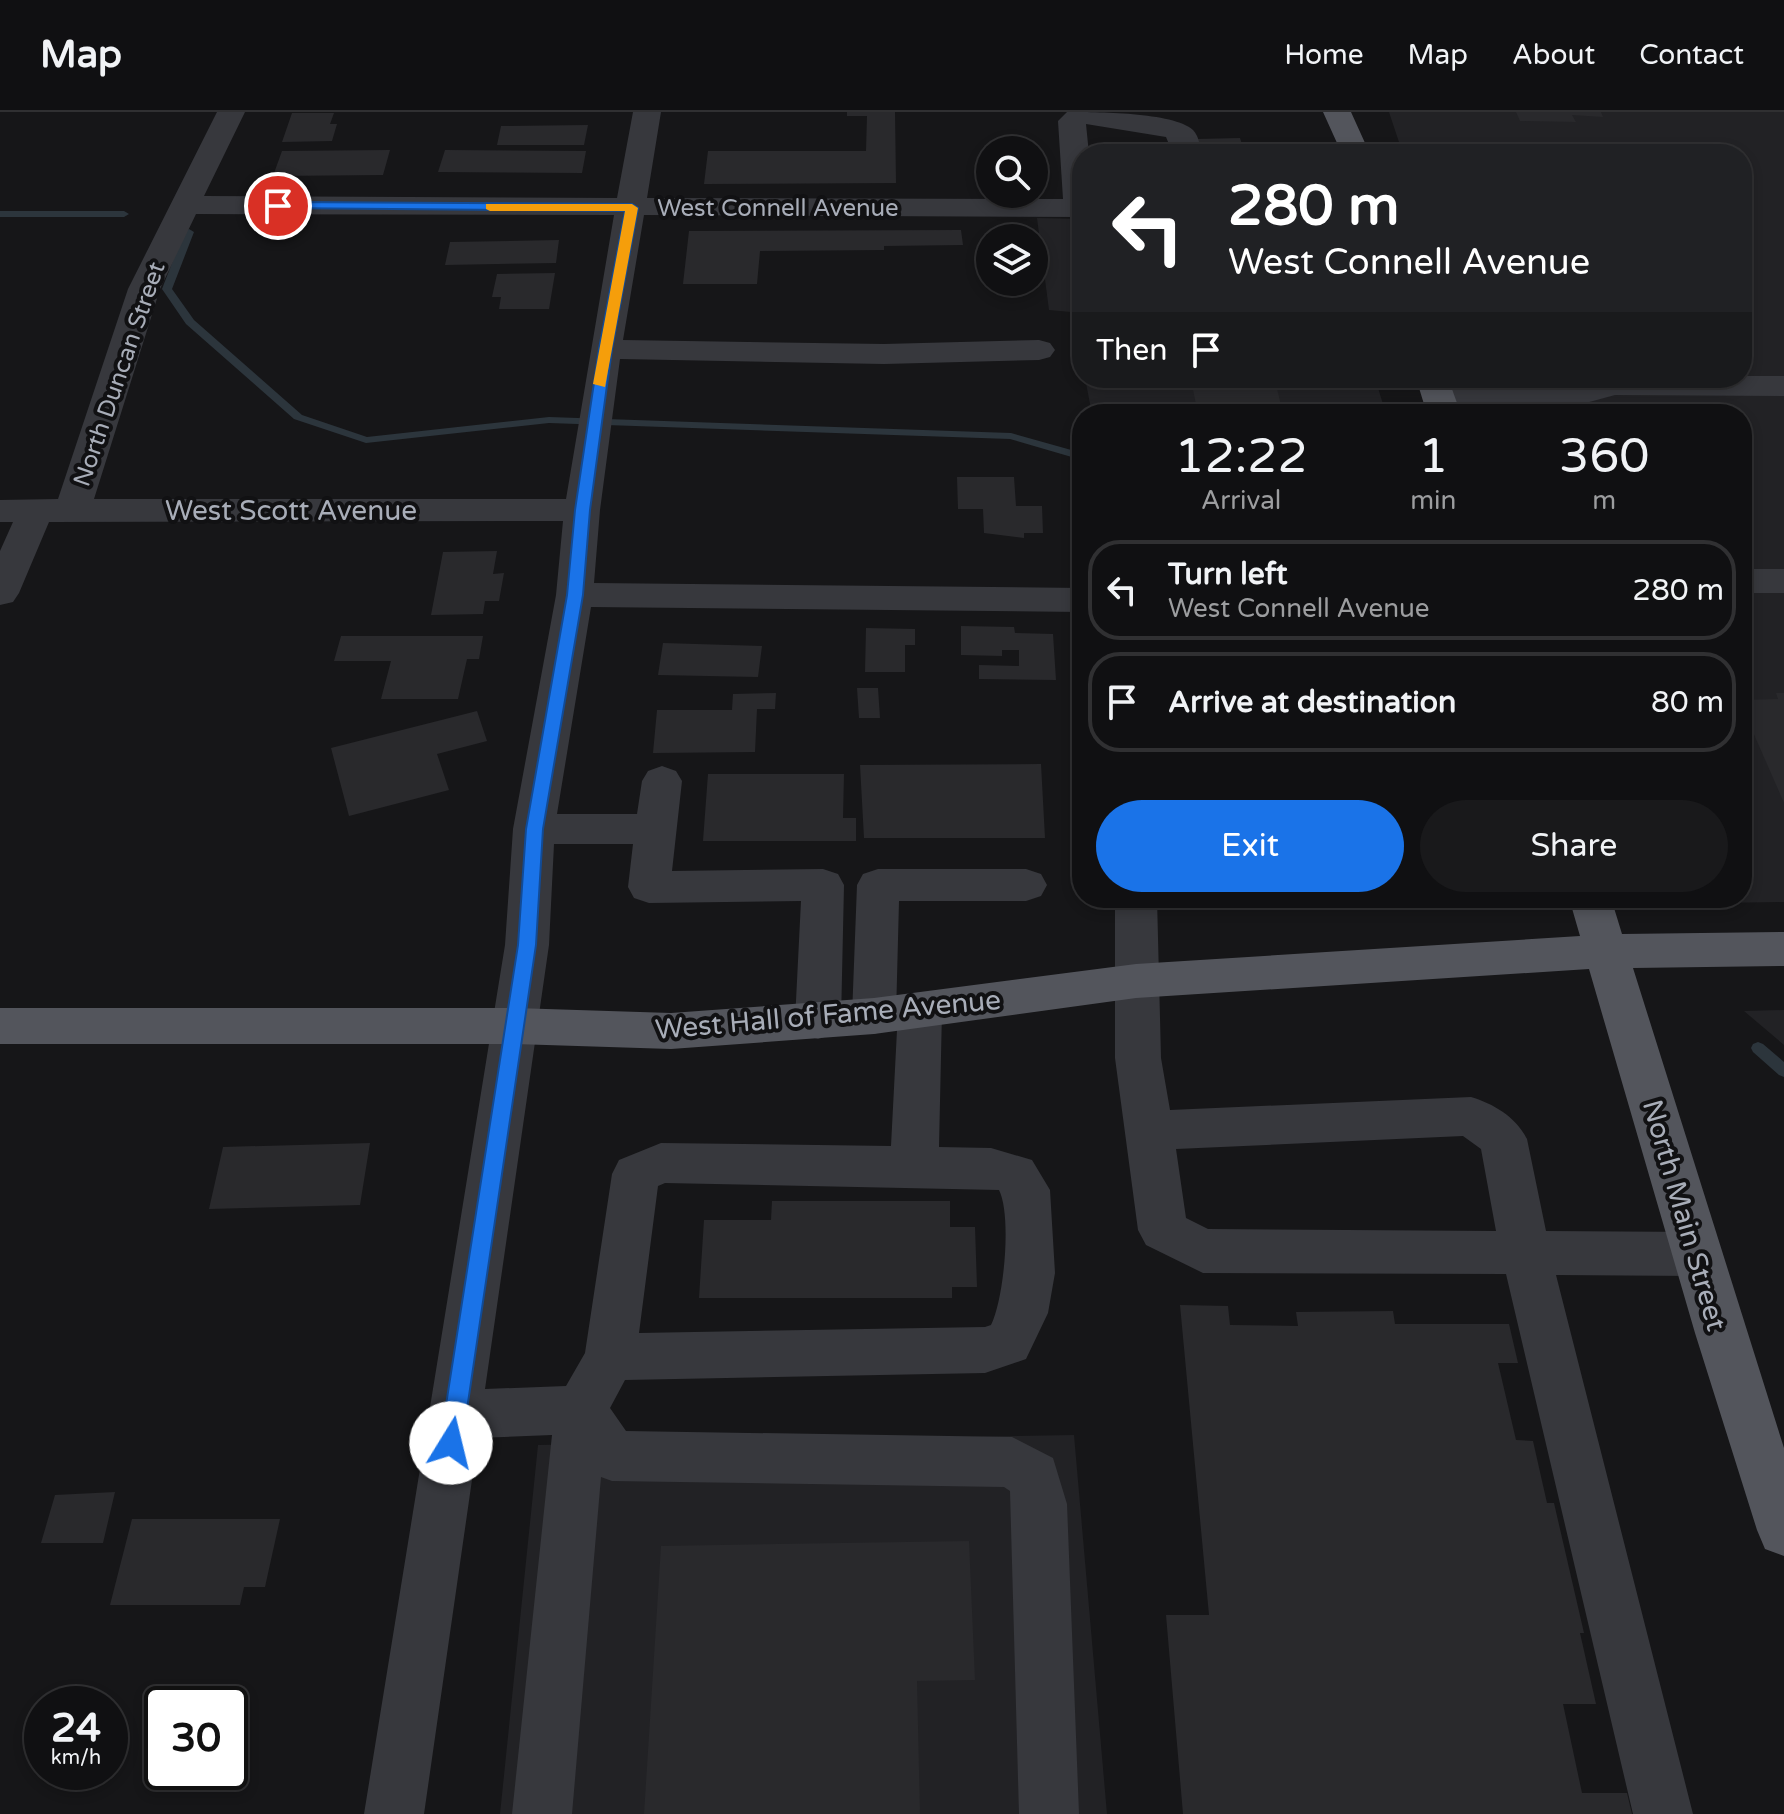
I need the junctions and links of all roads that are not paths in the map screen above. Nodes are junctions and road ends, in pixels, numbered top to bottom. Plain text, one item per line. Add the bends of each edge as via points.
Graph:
1 (231, 112) edge
2 (647, 112) edge
3 (1085, 112) edge
4 (1337, 112) edge
5 (1075, 144) edge
6 (1185, 144) edge
7 (1351, 144) edge
8 (1072, 194) edge
9 (185, 205) junction
10 (632, 208) junction
11 (605, 349) junction
12 (1039, 350) dead end
13 (1752, 385) edge
14 (1784, 386) edge
15 (1588, 388) edge
16 (1438, 396) edge
17 (73, 508) junction
18 (36, 510) junction
19 (582, 510) junction
20 (0, 511) edge
21 (1752, 581) edge
22 (1784, 581) edge
23 (0, 593) edge
24 (575, 595) junction
25 (1072, 600) edge
26 (662, 781) dead end
27 (534, 829) junction
28 (656, 829) junction
29 (1026, 885) dead end
30 (1136, 908) edge
31 (1593, 908) edge
32 (1784, 949) edge
33 (1606, 951) junction
34 (1136, 981) junction
35 (920, 1011) junction
36 (874, 1016) junction
37 (818, 1021) junction
38 (0, 1026) edge
39 (515, 1026) junction
40 (1150, 1131) junction
41 (914, 1167) junction
42 (1525, 1252) junction
43 (1696, 1254) junction
44 (610, 1357) junction
45 (581, 1410) junction
46 (456, 1414) junction
47 (1784, 1530) edge
48 (394, 1814) edge
49 (542, 1814) edge
50 (1049, 1814) edge
51 (1663, 1814) edge

1 - 9 street, North Duncan Street
2 - 10 street
3 - 5 street via 1072,121
3 - 6 street via 1175,130
4 - 7 main road
8 - 10 street, West Connell Avenue
9 - 10 street, West Connell Avenue
9 - 17 street, North Duncan Street via 144,289
10 - 11 street
11 - 12 street via 884,354
11 - 19 street
13 - 14 street
15 - 16 street via 1571,397
17 - 18 street, West Scott Avenue
17 - 19 street, West Scott Avenue
18 - 20 street, West Scott Avenue
18 - 23 street
19 - 24 street
21 - 22 street
24 - 25 street
24 - 27 street
26 - 28 street
27 - 28 street
27 - 39 street via 527,945
28 - 37 street via 649,887 823,885
29 - 36 street via 878,885
30 - 34 street
31 - 33 main road, North Main Street
32 - 33 main road, West Hall of Fame Avenue
33 - 34 main road, West Hall of Fame Avenue
33 - 43 main road, North Main Street
34 - 35 main road, West Hall of Fame Avenue
34 - 40 street via 1138,1058
35 - 36 main road, West Hall of Fame Avenue
35 - 41 street
36 - 37 main road, West Hall of Fame Avenue
37 - 39 main road, West Hall of Fame Avenue via 671,1031
38 - 39 main road, West Hall of Fame Avenue
39 - 46 street
40 - 42 street via 1163,1230 1203,1251
40 - 42 street via 1471,1116 1503,1139
41 - 44 street via 661,1163 636,1174
41 - 44 street via 991,1168 1015,1174 1026,1190 1030,1273 1023,1313 1008,1343 985,1350
42 - 43 street
42 - 51 street
43 - 47 main road, North Main Street
44 - 45 street
45 - 46 street
45 - 49 street
45 - 50 street via 612,1456 1012,1462 1034,1476 1040,1504
46 - 48 street

